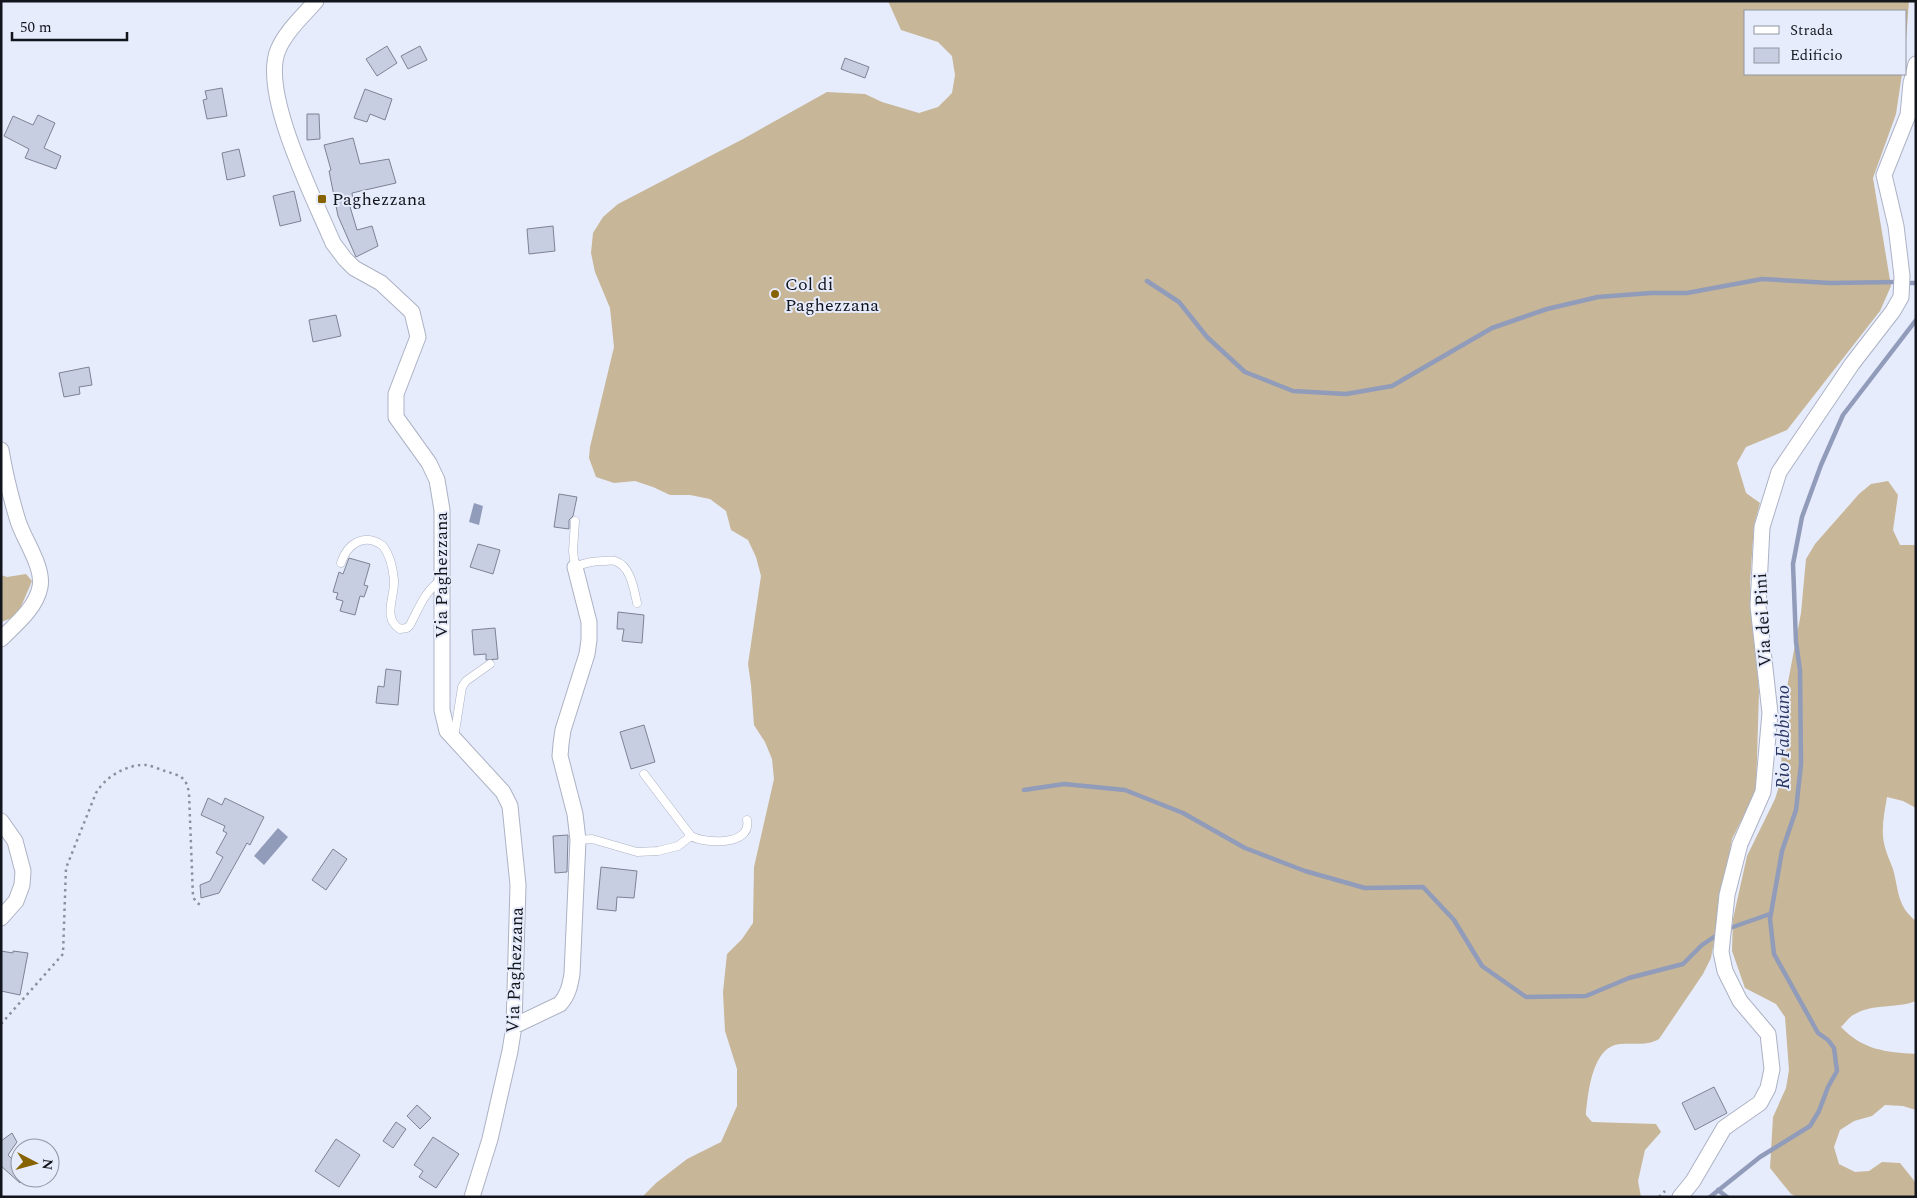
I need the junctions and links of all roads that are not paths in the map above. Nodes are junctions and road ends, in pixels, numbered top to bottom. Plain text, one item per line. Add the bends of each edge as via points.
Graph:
1 (316, 1) edge
2 (1916, 64) edge
3 (1, 450) edge
4 (575, 521) dead end
5 (340, 563) dead end
6 (575, 567) junction
7 (442, 580) junction
8 (637, 603) dead end
9 (1, 639) edge
10 (490, 664) dead end
11 (454, 740) junction
12 (644, 774) dead end
13 (747, 820) dead end
14 (1, 821) edge
15 (691, 836) junction
16 (578, 840) junction
17 (1, 918) edge
18 (514, 1026) junction
19 (472, 1197) edge
20 (1680, 1197) edge

1 - 7 street, Via Paghezzana via 287,34 278,51 275,70 277,100 285,130 334,243 354,268 381,283 412,312 418,337 396,394 396,417 438,480 442,510
2 - 20 street, Via dei Pini via 1910,83 1908,115 1884,175 1896,226 1901,296 1894,311 1852,364 1779,472 1762,527 1758,606 1770,713 1763,792 1740,844 1727,895 1721,952 1740,1001 1768,1034 1772,1069 1760,1104 1724,1128 1693,1182
3 - 9 street via 19,524 41,581 28,611
4 - 6 lane
5 - 7 lane via 356,542 372,541 383,546 394,582 391,617 400,629 410,625 425,594
6 - 8 lane via 598,561 616,561 632,582
6 - 16 street via 589,622 589,640 563,730 560,756 575,814
7 - 11 street, Via Paghezzana via 442,710 446,731
10 - 11 lane via 462,687
11 - 18 street, Via Paghezzana via 503,792 510,806 518,885
12 - 15 lane
13 - 15 lane via 742,833 726,842 698,840
14 - 17 street via 15,841 23,871 16,901
15 - 16 lane via 678,846 637,852 592,839
16 - 18 street via 569,991 560,1004
18 - 19 street, Via Paghezzana via 490,1139

